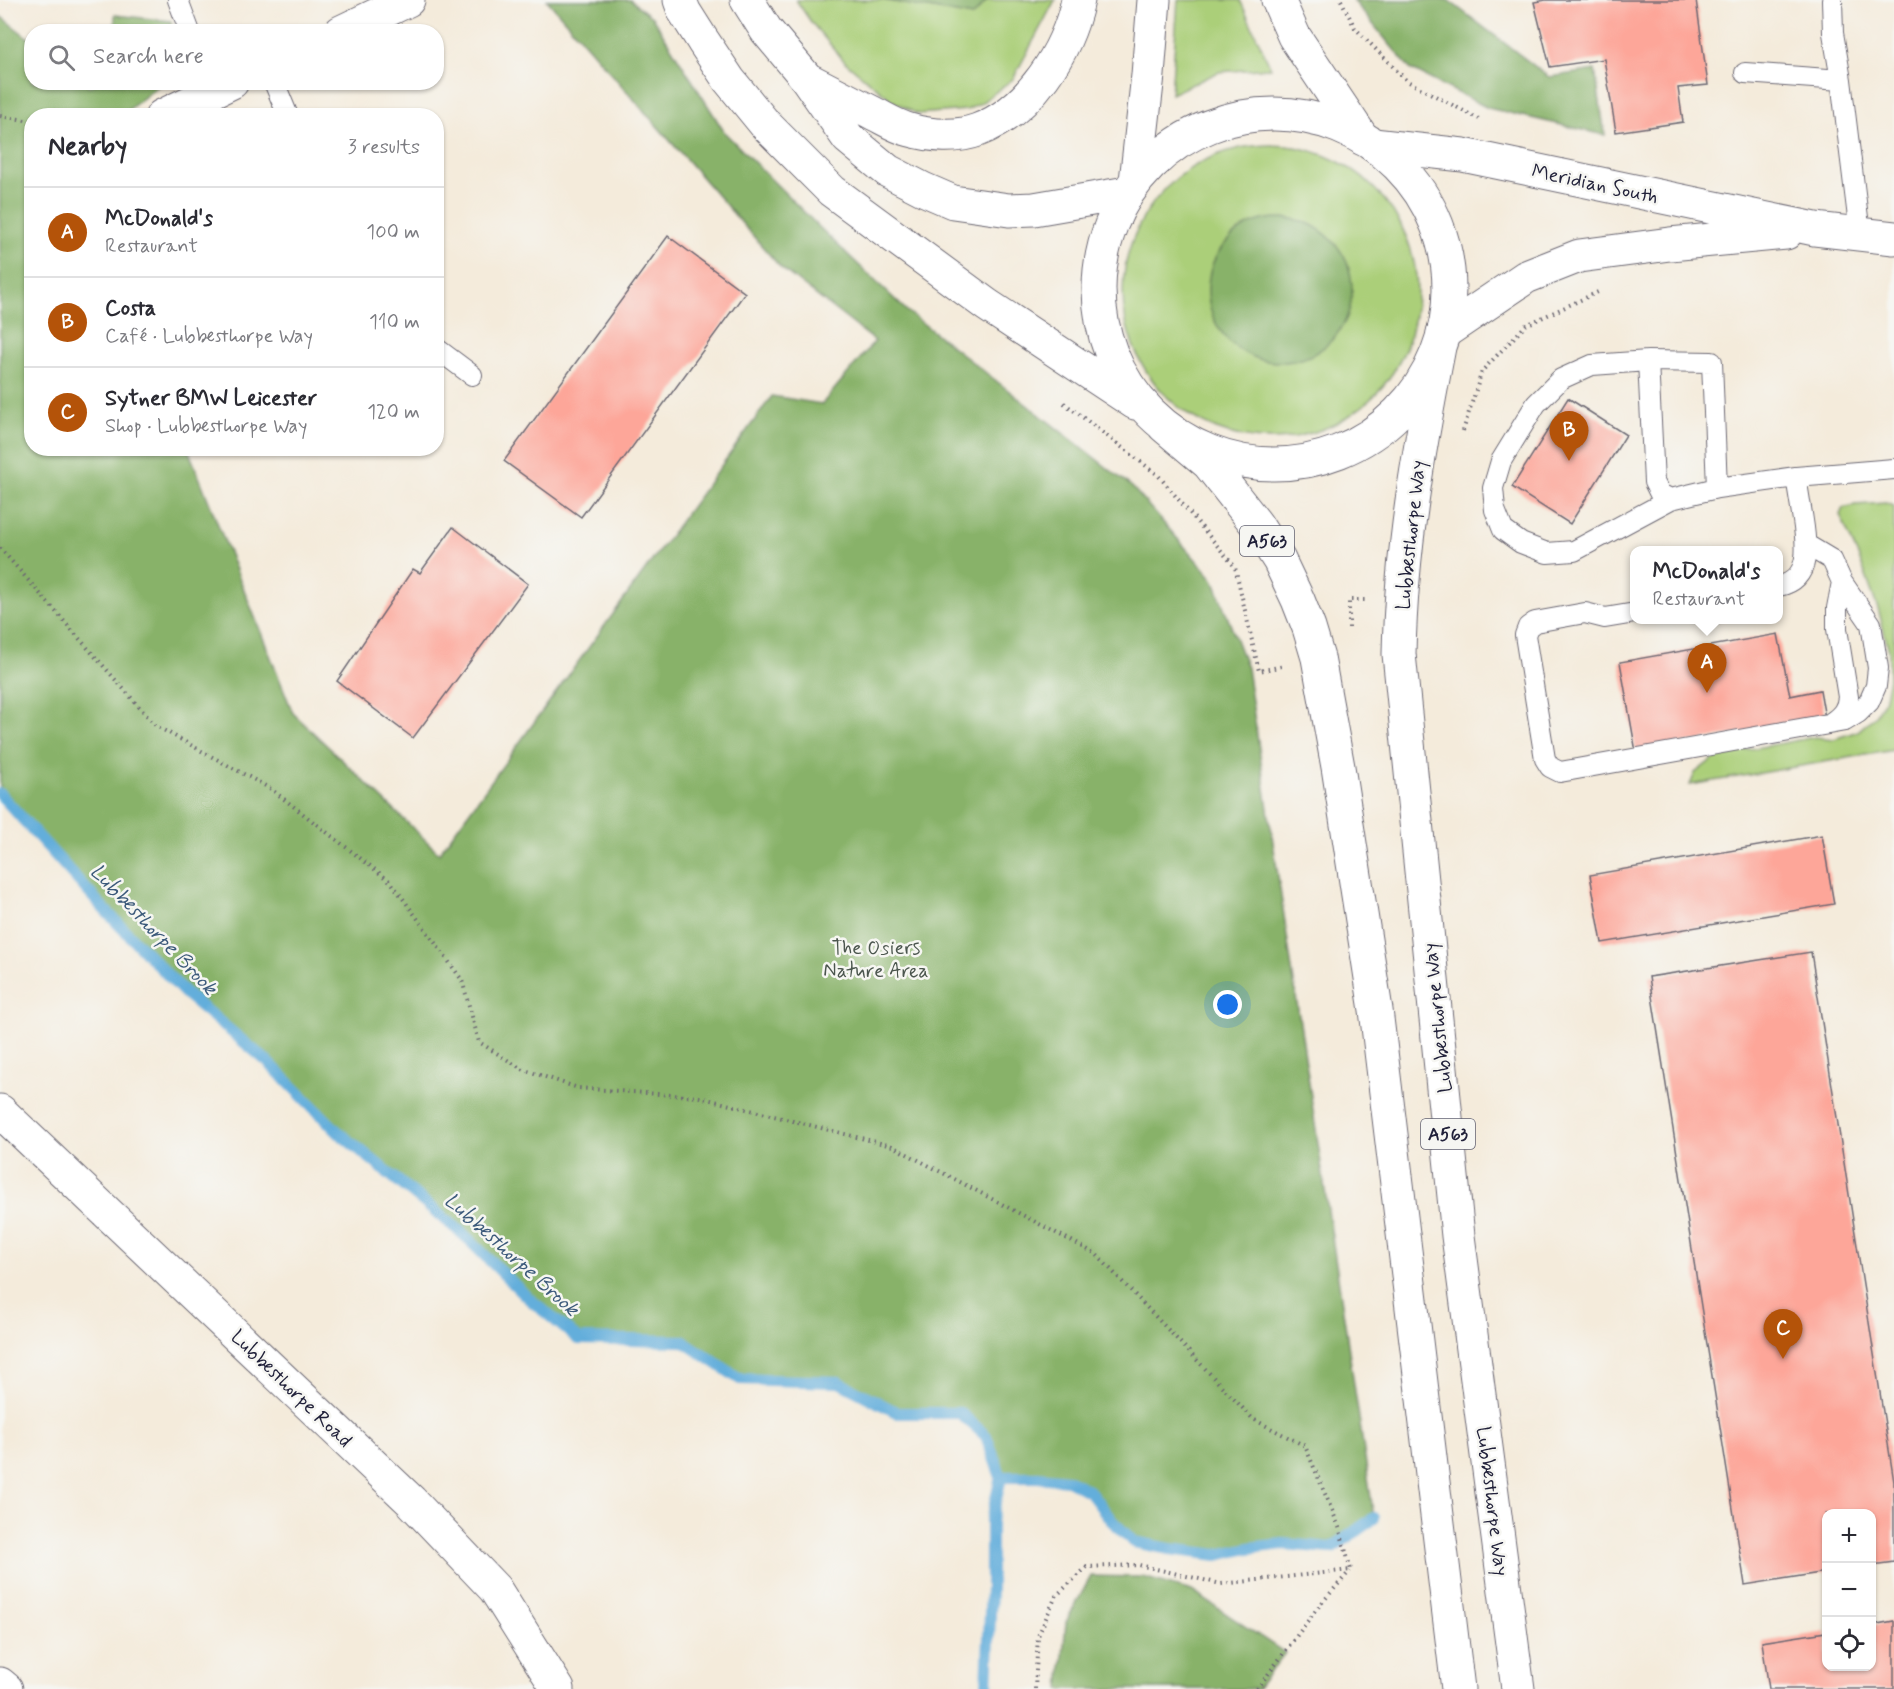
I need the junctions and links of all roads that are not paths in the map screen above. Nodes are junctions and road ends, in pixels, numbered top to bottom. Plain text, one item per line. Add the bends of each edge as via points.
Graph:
1 (178, 0) edge
2 (408, 0) edge
3 (680, 0) edge
4 (747, 0) edge
5 (1078, 0) edge
6 (1154, 0) edge
7 (1278, 0) edge
8 (1832, 0) edge
9 (187, 24) edge
10 (358, 24) edge
11 (1745, 73) dead end
12 (807, 79) junction
13 (1841, 80) junction
14 (213, 90) edge
15 (277, 90) edge
16 (178, 108) edge
17 (285, 108) edge
18 (1368, 142) junction
19 (1131, 187) junction
20 (1815, 230) junction
21 (1860, 234) junction
22 (1894, 238) edge
23 (1441, 340) junction
24 (444, 354) edge
25 (1648, 361) junction
26 (472, 375) dead end
27 (1156, 419) junction
28 (1894, 469) edge
29 (1797, 477) junction
30 (1717, 488) junction
31 (1671, 499) junction
32 (1806, 545) junction
33 (1842, 582) junction
34 (1783, 585) edge
35 (1630, 614) edge
36 (1828, 724) junction
37 (0, 1111) edge
38 (0, 1684) edge
39 (6, 1689) edge
40 (558, 1689) edge
41 (1458, 1689) edge
42 (1518, 1689) edge

1 - 9 lane
2 - 10 main road
3 - 27 main road via 729,80 765,124 832,191 987,305
4 - 12 main road via 766,30
5 - 12 main road via 1064,40 1044,75 1020,104 977,131 953,135 909,130
6 - 19 main road via 1148,75
7 - 18 main road via 1294,36
8 - 13 lane
11 - 13 lane
12 - 19 main road via 848,138 888,171 953,202 1009,210 1034,208
13 - 21 lane
14 - 16 main road
15 - 17 lane
18 - 19 main road via 1341,128 1292,115 1241,117 1172,146
18 - 20 main road, Meridian South via 1463,155
18 - 23 main road via 1405,174 1430,208 1438,228 1448,270 1447,312
19 - 27 main road via 1107,236 1098,283 1099,306 1103,330 1120,374
20 - 21 main road, Meridian South
20 - 23 main road, Meridian South via 1579,256 1526,277
21 - 22 main road, Meridian South
23 - 27 main road via 1417,390 1385,425 1322,458 1275,464 1228,458 1184,439
23 - 42 main road, Lubbesthorpe Way / A563 via 1408,525 1400,601 1400,654 1458,1236
24 - 26 lane
25 - 30 lane via 1712,362
25 - 31 lane via 1654,482 1659,494
25 - 31 lane via 1592,365 1561,379 1536,404 1501,461 1493,488 1495,510 1503,530 1521,543 1547,553 1574,551
27 - 41 main road, A563 via 1209,464 1256,524 1280,560 1318,658 1376,1010
28 - 29 lane
29 - 30 lane
29 - 32 lane
30 - 31 lane
32 - 33 lane via 1832,560
32 - 34 lane via 1806,560 1798,576
33 - 36 lane via 1837,629 1848,697 1842,716
33 - 36 lane via 1871,624 1878,668 1869,702 1845,721
35 - 36 lane via 1605,618 1585,614 1534,622 1528,627 1525,635 1545,759 1550,768 1560,772
37 - 40 main road, Lubbesthorpe Road via 411,1501 495,1589
38 - 39 main road

